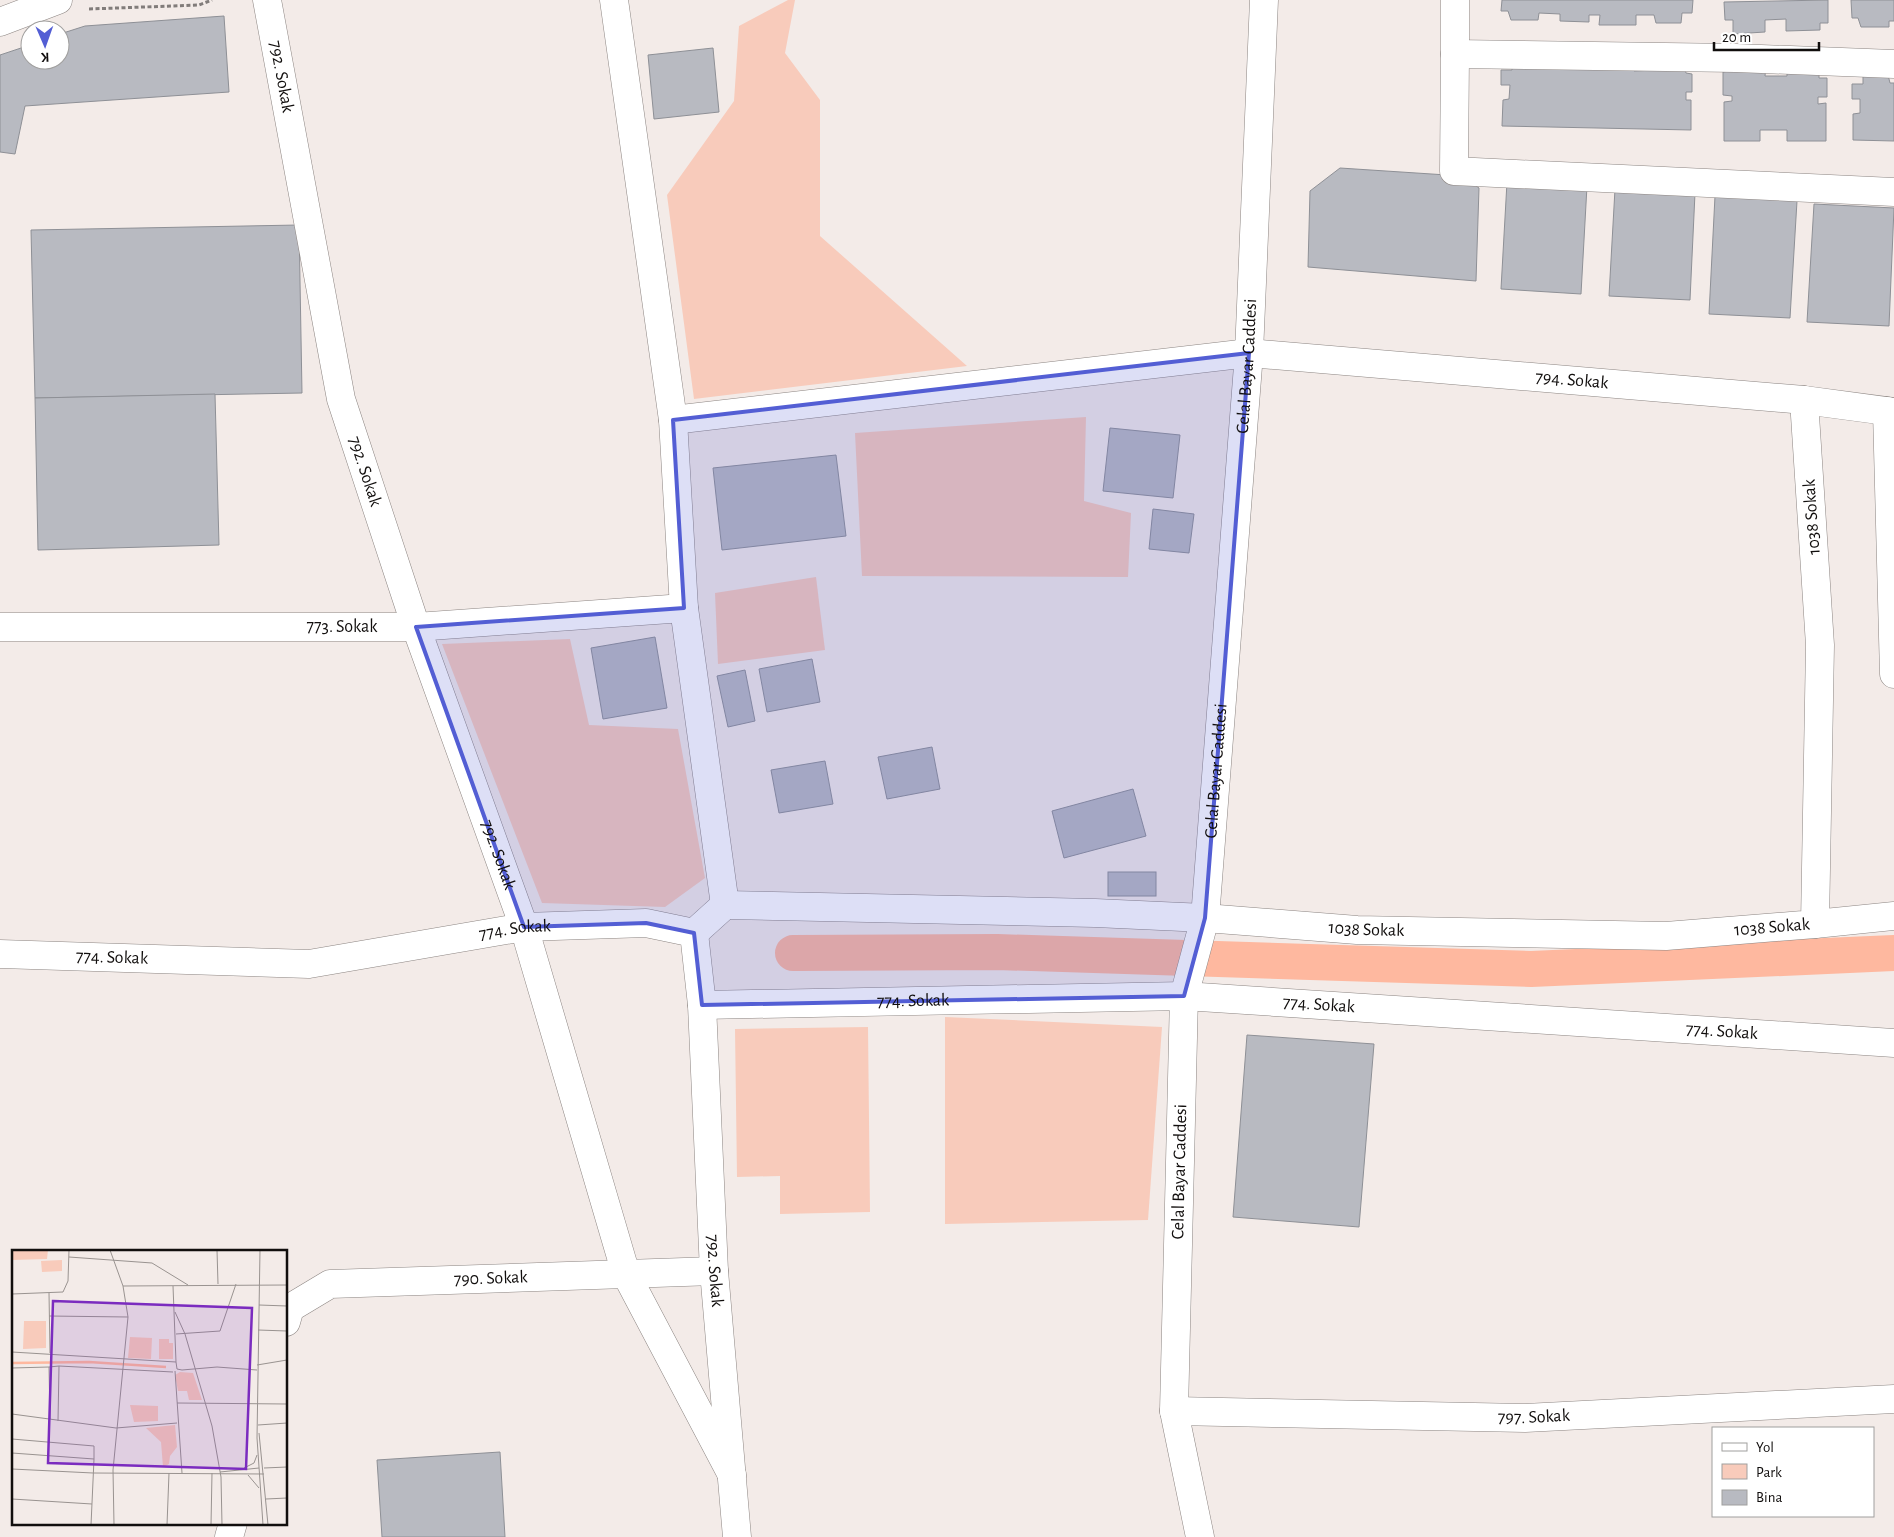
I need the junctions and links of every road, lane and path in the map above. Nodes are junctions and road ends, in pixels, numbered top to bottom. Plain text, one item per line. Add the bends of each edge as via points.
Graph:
1 (10, 0) edge
2 (212, 0) edge
3 (267, 0) edge
4 (614, 0) edge
5 (1264, 0) edge
6 (1455, 0) edge
7 (0, 1) edge
8 (69, 6) edge
9 (0, 22) edge
10 (1454, 54) junction
11 (1894, 64) edge
12 (1894, 192) edge
13 (1249, 353) junction
14 (1804, 400) junction
15 (1891, 411) edge
16 (673, 420) junction
17 (684, 608) junction
18 (0, 627) edge
19 (416, 627) junction
20 (1894, 674) edge
21 (725, 905) junction
22 (1894, 916) edge
23 (1205, 918) junction
24 (1815, 924) junction
25 (524, 927) junction
26 (694, 933) junction
27 (0, 954) edge
28 (1184, 996) junction
29 (702, 1005) junction
30 (1894, 1044) edge
31 (714, 1271) junction
32 (626, 1274) junction
33 (288, 1315) edge
34 (1894, 1399) edge
35 (1174, 1411) junction
36 (732, 1475) junction
37 (232, 1524) edge
38 (229, 1537) edge
39 (737, 1537) edge
40 (1200, 1537) edge

1 - 7 street
2 - 8 path via 199,5 88,9
3 - 19 street, 792. Sokak via 341,399
4 - 16 street
5 - 13 street, Celal Bayar Caddesi
6 - 10 street
8 - 9 street
10 - 11 street
10 - 12 street via 1454,171
13 - 14 street, 794. Sokak
13 - 16 street, 794. Sokak
13 - 23 street, Celal Bayar Caddesi
14 - 15 street, 794. Sokak
14 - 24 street, 1038 Sokak via 1820,645
15 - 20 street
16 - 17 street
17 - 19 street, 773. Sokak
17 - 21 street
18 - 19 street, 773. Sokak
19 - 25 street, 792. Sokak
21 - 23 street, 1038 Sokak
21 - 26 street
22 - 24 street
23 - 24 street, 1038 Sokak via 1357,930 1666,936
23 - 28 street, Celal Bayar Caddesi
25 - 26 street, 774. Sokak via 646,923
25 - 27 street, 774. Sokak via 309,964
25 - 32 street, 792. Sokak
26 - 29 street
28 - 29 street, 774. Sokak
28 - 30 street, 774. Sokak
28 - 35 street, Celal Bayar Caddesi
29 - 31 street, 792. Sokak
31 - 32 street, 790. Sokak
31 - 36 street, 792. Sokak
32 - 33 street, 790. Sokak via 330,1284 290,1308
32 - 36 street, 792. Sokak
34 - 35 street, 797. Sokak via 1525,1418
35 - 40 street, Celal Bayar Caddesi
36 - 39 street, 792. Sokak
37 - 38 street

